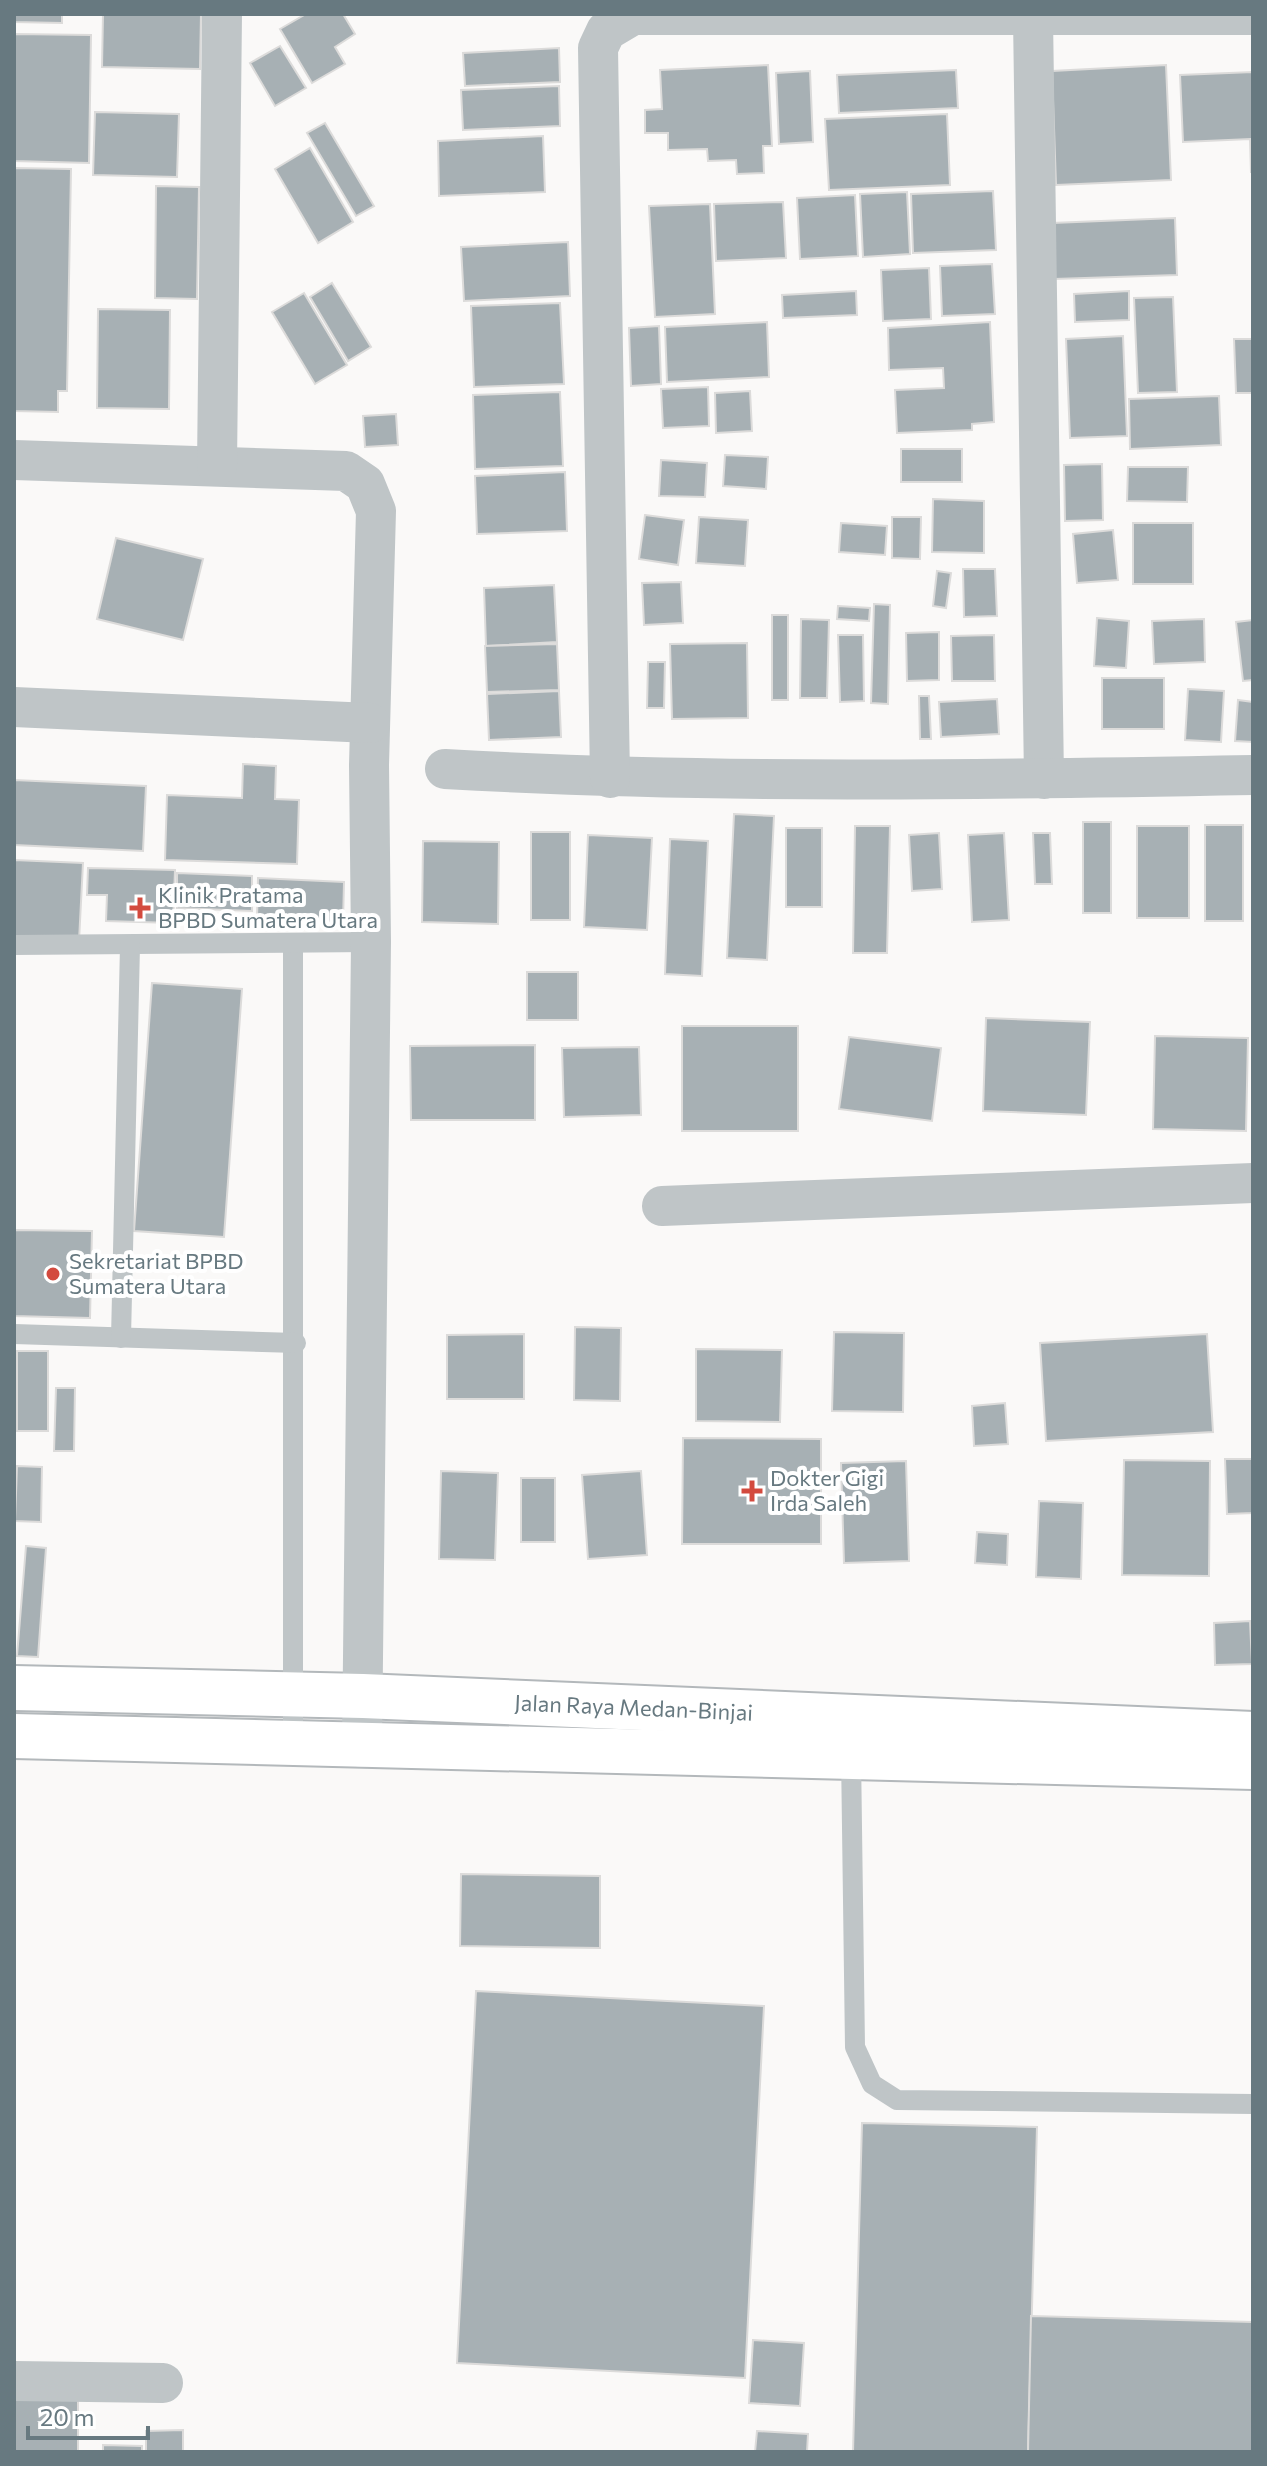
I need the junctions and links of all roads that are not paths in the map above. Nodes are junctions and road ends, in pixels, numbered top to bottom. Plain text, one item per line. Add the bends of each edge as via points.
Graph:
1 (222, 14) edge
2 (1107, 15) edge
3 (1253, 15) edge
4 (1033, 17) junction
5 (14, 460) edge
6 (217, 466) junction
7 (14, 707) edge
8 (370, 723) junction
9 (445, 769) dead end
10 (1253, 775) edge
11 (610, 778) junction
12 (1044, 779) junction
13 (371, 942) junction
14 (293, 943) junction
15 (14, 945) edge
16 (130, 946) junction
17 (1253, 1183) edge
18 (662, 1206) dead end
19 (14, 1334) edge
20 (121, 1338) junction
21 (296, 1343) junction
22 (14, 1688) edge
23 (292, 1695) junction
24 (363, 1696) junction
25 (1253, 1734) edge
26 (14, 1736) edge
27 (851, 1738) junction
28 (293, 1745) junction
29 (362, 1747) junction
30 (1253, 1767) edge
31 (1253, 2104) edge
32 (14, 2381) edge
33 (163, 2383) dead end

1 - 6 street
2 - 3 street
2 - 4 street
4 - 11 street via 633,15 606,31 598,48
4 - 12 street
5 - 6 street
6 - 8 street via 346,471 365,484 376,511
7 - 8 street
8 - 13 street
9 - 11 street
10 - 12 street
11 - 12 street
13 - 14 lane
13 - 24 street
14 - 16 lane
14 - 21 lane
15 - 16 lane
16 - 20 lane
17 - 18 street
19 - 20 lane
20 - 21 lane
21 - 23 lane
22 - 23 highway, Jalan Raya Medan-Binjai
23 - 24 highway, Jalan Raya Medan-Binjai
23 - 28 lane
24 - 27 highway, Jalan Raya Medan-Binjai
24 - 29 street
25 - 27 highway, Jalan Raya Medan-Binjai
26 - 28 highway, Jalan Raya Medan-Binjai
27 - 29 highway, Jalan Raya Medan-Binjai
27 - 30 highway, Jalan Raya Medan-Binjai
27 - 31 lane via 855,2047 872,2084 897,2100
28 - 29 highway, Jalan Raya Medan-Binjai
32 - 33 street

